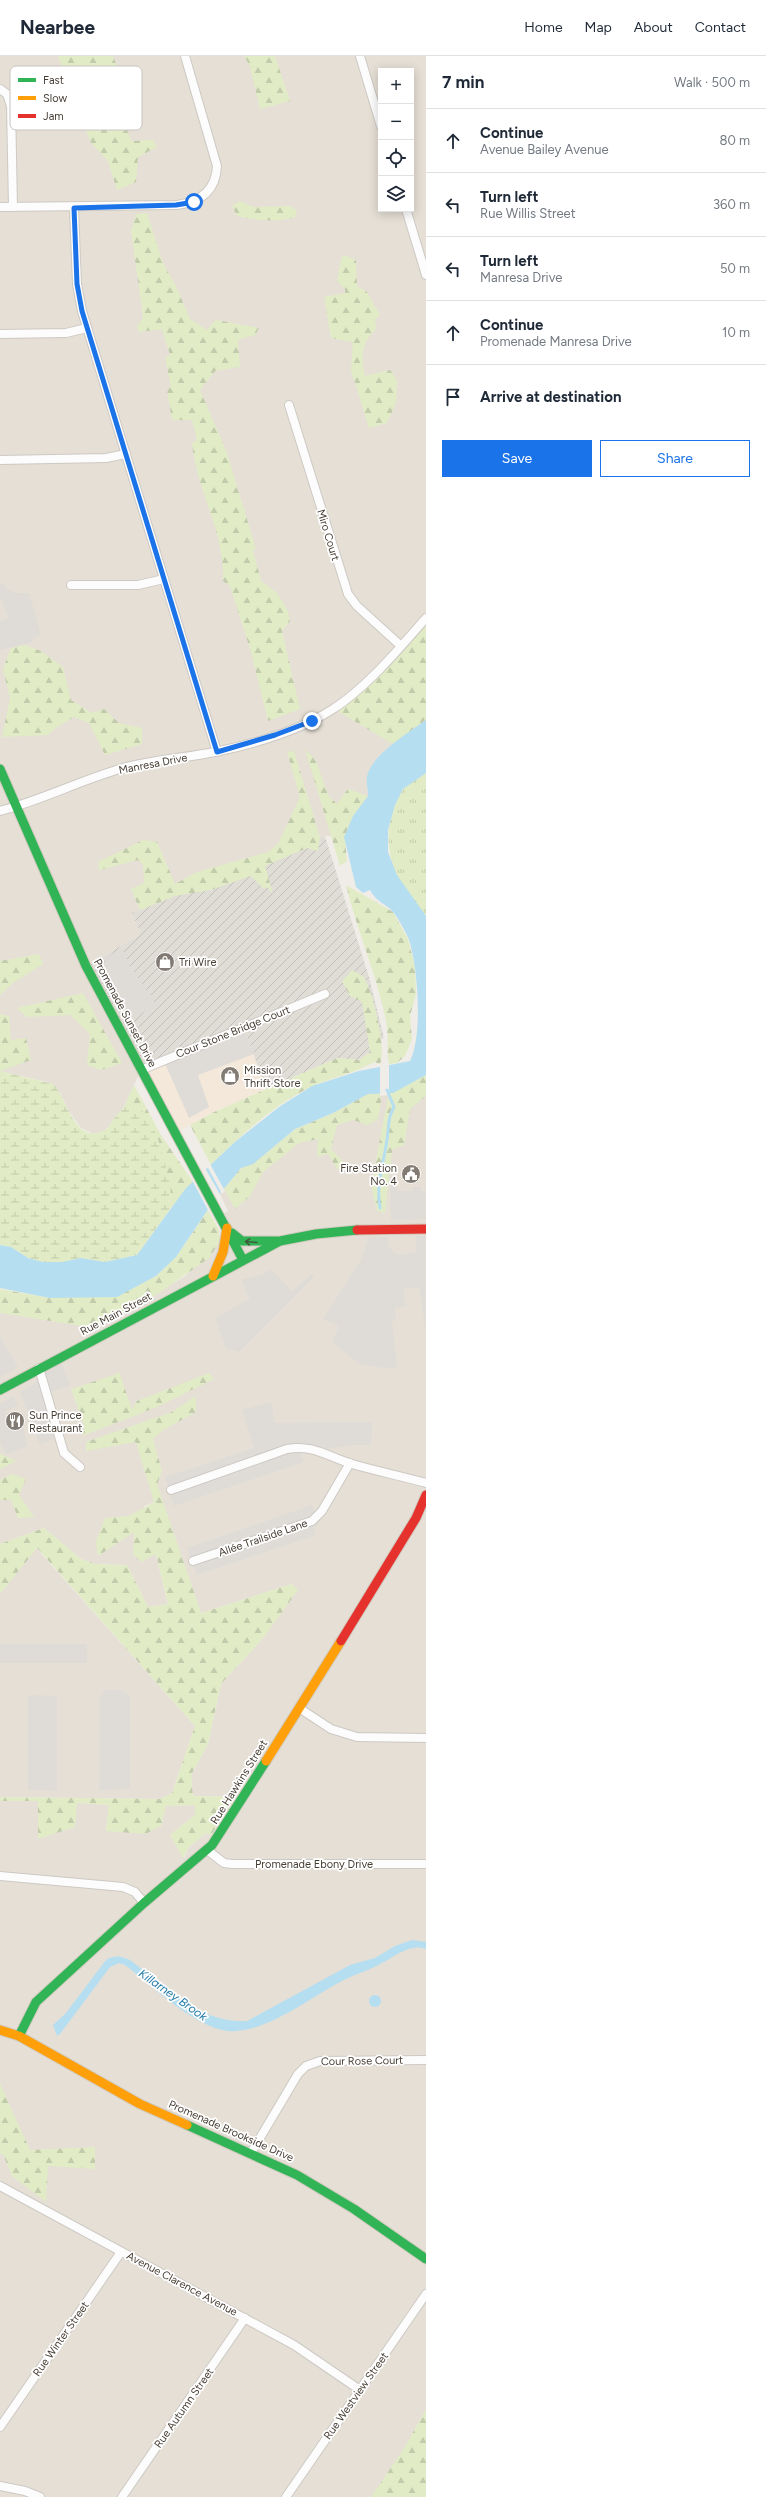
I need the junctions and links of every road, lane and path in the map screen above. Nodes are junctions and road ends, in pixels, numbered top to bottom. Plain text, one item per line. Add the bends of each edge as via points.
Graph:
1 (185, 56) edge
2 (360, 56) edge
3 (0, 88) edge
4 (10, 103) edge
5 (378, 116) edge
6 (11, 130) edge
7 (0, 207) edge
8 (13, 207) junction
9 (74, 208) junction
10 (407, 212) edge
11 (426, 275) edge
12 (87, 328) junction
13 (0, 334) edge
14 (289, 405) dead end
15 (126, 454) junction
16 (0, 460) edge
17 (164, 579) junction
18 (71, 585) dead end
19 (426, 618) edge
20 (400, 645) junction
21 (217, 752) junction
22 (0, 769) edge
23 (16, 807) junction
24 (0, 811) edge
25 (325, 994) dead end
26 (141, 1070) junction
27 (227, 1228) junction
28 (426, 1228) edge
29 (280, 1241) junction
30 (243, 1260) junction
31 (213, 1276) junction
32 (39, 1368) junction
33 (0, 1390) edge
34 (350, 1463) junction
35 (80, 1467) dead end
36 (426, 1483) edge
37 (171, 1490) dead end
38 (426, 1495) edge
39 (193, 1561) dead end
40 (299, 1708) junction
41 (426, 1738) edge
42 (207, 1850) junction
43 (426, 1864) edge
44 (0, 1876) edge
45 (144, 1903) junction
46 (0, 2030) edge
47 (19, 2036) junction
48 (426, 2060) edge
49 (252, 2153) junction
50 (0, 2186) edge
51 (121, 2252) junction
52 (426, 2259) edge
53 (426, 2294) edge
54 (245, 2318) junction
55 (360, 2390) junction
56 (0, 2427) edge
57 (0, 2486) edge
58 (40, 2497) edge
59 (122, 2497) edge
60 (286, 2497) edge

1 - 9 street via 216,156 217,175 209,192 201,199 176,205
2 - 5 street
3 - 4 street via 7,94
6 - 8 street
7 - 8 street
8 - 9 street
9 - 12 street via 77,284
10 - 11 street
12 - 13 street via 66,333
12 - 15 street
14 - 20 street, Miro Court via 348,594 357,606
15 - 16 street via 106,458
15 - 17 street
17 - 18 street via 138,585
17 - 21 street
19 - 20 street, Manresa Drive
20 - 21 street, Manresa Drive via 360,689 312,721
21 - 23 street, Manresa Drive via 123,768
22 - 23 street, Promenade Sunset Drive
23 - 24 street, Manresa Drive
23 - 26 street, Promenade Sunset Drive via 86,966
25 - 26 street, Cour Stone Bridge Court
26 - 27 street, Promenade Sunset Drive
29 -> 27 street via 242,1241
27 - 30 street, Promenade Sunset Drive
27 - 31 street via 224,1252
28 - 29 street via 353,1229 310,1234
29 - 30 street, Rue Main Street
30 - 31 street, Rue Main Street
31 - 32 street, Rue Main Street
32 - 33 street, Rue Main Street
32 - 35 street via 64,1453
34 - 36 street
34 - 37 street via 316,1449 301,1446
34 - 39 street, Allée Trailside Lane via 322,1511 312,1521
38 - 40 street, Rue Hawkins Street via 416,1518
40 - 41 street via 331,1729 351,1736
40 - 42 street, Rue Hawkins Street via 217,1839
42 - 43 street, Promenade Ebony Drive via 224,1863 232,1864
42 - 45 street, Rue Hawkins Street
44 - 45 street via 123,1887 135,1892
45 - 47 street, Rue Hawkins Street via 36,2002
46 - 47 street, Promenade Brookside Drive
47 - 49 street, Promenade Brookside Drive via 140,2104
48 - 49 street, Cour Rose Court via 320,2061 306,2066 298,2074
49 - 52 street, Promenade Brookside Drive via 297,2175 348,2206
50 - 51 street, Avenue Clarence Avenue
51 - 54 street, Avenue Clarence Avenue
51 - 56 street, Rue Winter Street
53 - 55 street, Rue Westview Street
54 - 55 street, Avenue Clarence Avenue via 294,2345
54 - 59 street, Rue Autumn Street
55 - 60 street, Rue Westview Street
57 - 58 street

